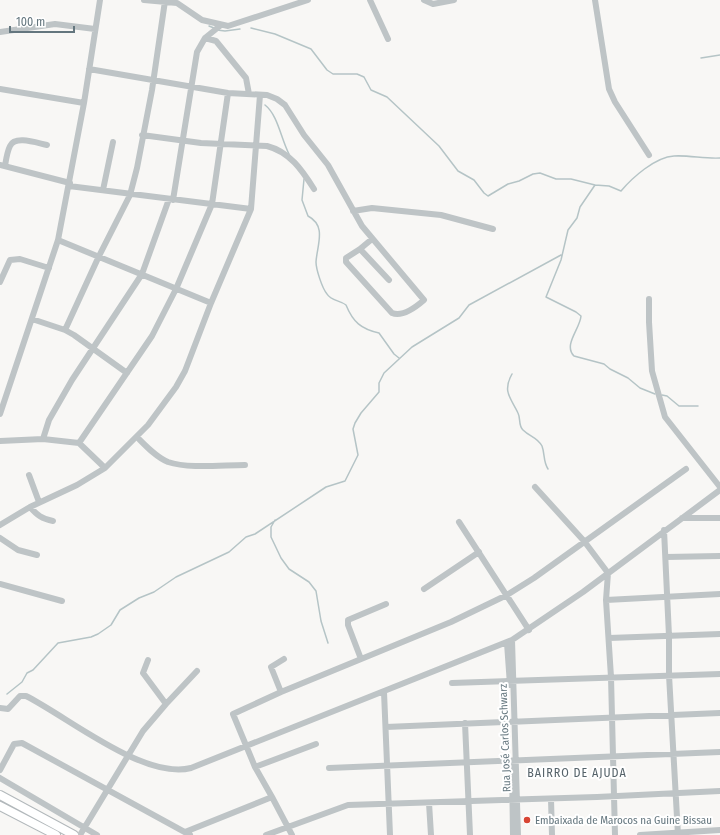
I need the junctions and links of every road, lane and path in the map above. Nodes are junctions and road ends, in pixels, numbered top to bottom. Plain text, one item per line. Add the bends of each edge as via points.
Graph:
1 (100, 0) edge
2 (144, 0) edge
3 (308, 0) edge
4 (370, 0) edge
5 (424, 0) edge
6 (454, 0) edge
7 (595, 0) edge
8 (165, 1) junction
9 (221, 25) junction
10 (96, 29) junction
11 (0, 32) edge
12 (205, 38) junction
13 (388, 39) dead end
14 (89, 69) junction
15 (154, 79) junction
16 (190, 87) junction
17 (0, 89) edge
18 (228, 93) junction
19 (249, 94) junction
20 (260, 94) junction
21 (84, 103) junction
22 (142, 135) junction
23 (183, 141) junction
24 (113, 142) dead end
25 (46, 145) dead end
26 (221, 145) junction
27 (258, 146) junction
28 (649, 155) dead end
29 (2, 165) edge
30 (69, 185) junction
31 (314, 189) dead end
32 (103, 190) junction
33 (130, 195) junction
34 (171, 199) junction
35 (212, 204) junction
36 (251, 209) junction
37 (353, 211) junction
38 (493, 229) dead end
39 (372, 239) junction
40 (58, 240) junction
41 (360, 249) junction
42 (99, 256) junction
43 (49, 268) junction
44 (142, 274) junction
45 (389, 280) dead end
46 (0, 282) edge
47 (176, 289) junction
48 (649, 299) dead end
49 (211, 303) junction
50 (32, 319) junction
51 (65, 330) junction
52 (93, 348) junction
53 (127, 373) junction
54 (1, 410) edge
55 (137, 437) junction
56 (44, 440) junction
57 (0, 441) edge
58 (78, 443) junction
59 (245, 466) dead end
60 (105, 468) junction
61 (686, 469) dead end
62 (29, 475) dead end
63 (535, 487) dead end
64 (720, 488) edge
65 (39, 502) junction
66 (30, 507) junction
67 (682, 518) junction
68 (720, 518) edge
69 (53, 521) dead end
70 (459, 522) dead end
71 (0, 525) edge
72 (664, 530) junction
73 (0, 538) edge
74 (584, 541) junction
75 (479, 552) junction
76 (36, 555) dead end
77 (720, 556) edge
78 (666, 557) junction
79 (608, 573) junction
80 (0, 584) edge
81 (424, 589) dead end
82 (720, 594) edge
83 (507, 595) junction
84 (667, 596) junction
85 (606, 600) junction
86 (62, 601) dead end
87 (386, 604) dead end
88 (529, 630) junction
89 (720, 634) edge
90 (669, 636) junction
91 (609, 638) junction
92 (509, 642) junction
93 (284, 659) dead end
94 (361, 659) junction
95 (148, 660) dead end
96 (197, 671) dead end
97 (720, 674) edge
98 (669, 675) junction
99 (611, 677) junction
100 (512, 681) junction
101 (452, 683) dead end
102 (280, 692) junction
103 (384, 692) junction
104 (166, 704) junction
105 (0, 708) edge
106 (720, 712) edge
107 (671, 716) junction
108 (612, 718) junction
109 (512, 721) junction
110 (465, 722) junction
111 (386, 727) junction
112 (316, 744) dead end
113 (247, 747) junction
114 (720, 752) edge
115 (673, 753) junction
116 (612, 755) junction
117 (128, 756) junction
118 (514, 760) junction
119 (467, 762) junction
120 (387, 765) junction
121 (255, 767) junction
122 (329, 768) dead end
123 (0, 770) edge
124 (0, 778) edge
125 (108, 790) junction
126 (720, 791) edge
127 (676, 794) junction
128 (0, 795) edge
129 (613, 796) junction
130 (272, 797) junction
131 (515, 799) junction
132 (551, 799) junction
133 (469, 801) junction
134 (429, 803) junction
135 (388, 805) junction
136 (0, 806) edge
137 (84, 827) junction
138 (288, 827) junction
139 (720, 830) edge
140 (188, 834) edge
141 (678, 834) edge
142 (56, 835) edge
143 (74, 835) edge
144 (80, 835) edge
145 (97, 835) edge
146 (266, 835) edge
147 (292, 835) edge
148 (390, 835) edge
149 (431, 835) edge
150 (470, 835) edge
151 (513, 835) edge
152 (518, 835) edge
153 (552, 835) edge
154 (615, 835) edge
155 (640, 835) edge

1 - 10 street
2 - 8 street
3 - 9 street via 235,25
4 - 13 street
5 - 6 street via 433,4
7 - 28 street via 609,89
8 - 9 street via 177,3 202,20
8 - 15 street
9 - 12 street
10 - 11 street via 55,24
10 - 14 street
12 - 16 street via 197,52
12 - 19 street via 216,41 246,78
14 - 15 street
14 - 21 street
15 - 16 street
15 - 22 street
16 - 18 street
16 - 23 street
17 - 21 street
18 - 19 street
18 - 26 street
19 - 20 street
20 - 27 street
20 - 37 street via 273,97 285,105 304,135 328,165
21 - 30 street
22 - 23 street
22 - 33 street via 138,168
23 - 26 street
23 - 34 street
24 - 32 street
25 - 29 street via 20,140 14,142
26 - 27 street
26 - 35 street
27 - 31 street via 267,146 283,152 302,171
27 - 36 street
29 - 30 street
30 - 32 street
30 - 40 street
32 - 33 street
33 - 34 street
33 - 42 street
34 - 35 street
34 - 44 street
35 - 36 street
35 - 47 street
36 - 49 street
37 - 38 street via 372,208 441,215
37 - 39 street
39 - 41 street
39 - 41 street via 424,300 422,302 397,314 390,311 345,260
40 - 42 street
40 - 43 street
41 - 45 street
42 - 44 street
42 - 51 street
43 - 46 street via 20,259 10,260
43 - 50 street
44 - 47 street
44 - 52 street
47 - 49 street
47 - 53 street via 152,336
48 - 64 street via 652,371 665,417
49 - 55 street via 176,387 160,411
50 - 51 street
50 - 54 street
51 - 52 street
52 - 53 street
52 - 56 street via 52,415
53 - 58 street
55 - 59 street via 168,462 184,465
55 - 60 street
56 - 57 street
56 - 58 street
58 - 60 street
60 - 65 street via 76,486
61 - 74 street
62 - 65 street
63 - 74 street
64 - 67 street
65 - 66 street
66 - 69 street via 37,515
66 - 71 street
67 - 68 street
67 - 72 street
70 - 75 street
72 - 78 street
72 - 79 street
73 - 76 street via 18,550
74 - 79 street
74 - 83 street
75 - 81 street
75 - 83 street
77 - 78 street
78 - 84 street
79 - 85 street
79 - 88 street
80 - 86 street
82 - 84 street
83 - 88 street
83 - 94 street via 443,626
84 - 85 street
84 - 90 street
85 - 91 street
87 - 94 street via 348,620
88 - 92 street
89 - 90 street
90 - 91 street
90 - 98 street
91 - 99 street
92 - 100 street, Rua José Carlos Schwarz
92 - 103 street
93 - 102 street via 271,667
94 - 102 street
95 - 104 street via 143,673
96 - 104 street
97 - 98 street
98 - 99 street
98 - 107 street
99 - 100 street
99 - 108 street
100 - 101 street
100 - 109 street, Rua José Carlos Schwarz
102 - 113 street via 233,714
103 - 111 street
103 - 113 street
104 - 117 street via 146,727
105 - 117 street via 8,709 20,696 26,696
106 - 107 street
107 - 108 street
107 - 115 street
108 - 109 street
108 - 116 street
109 - 110 street
109 - 118 street, Rua José Carlos Schwarz
110 - 111 street
110 - 119 street
111 - 120 street
112 - 121 street
113 - 117 street via 183,770 162,767
113 - 121 street
114 - 115 street
115 - 116 street
115 - 127 street
116 - 118 street
116 - 129 street
117 - 125 street
118 - 119 street
118 - 131 street, Rua José Carlos Schwarz
119 - 120 street
119 - 133 street
120 - 122 street
120 - 135 street
121 - 130 street
123 - 125 street via 12,746 19,742
124 - 137 street
125 - 137 street
125 - 140 street
126 - 127 street
127 - 129 street
127 - 141 street
128 - 143 main road
129 - 132 street
129 - 154 street
130 - 138 street
130 - 140 street
131 - 132 street
131 - 133 street
131 - 151 street, Rua José Carlos Schwarz
131 - 152 street, Rua José Carlos Schwarz
132 - 153 street
133 - 134 street
133 - 150 street
134 - 135 street
134 - 149 street
135 - 138 street via 348,805
135 - 148 street
136 - 142 main road
137 - 144 street
137 - 145 street
138 - 146 street
138 - 147 street
139 - 141 street
141 - 155 street

